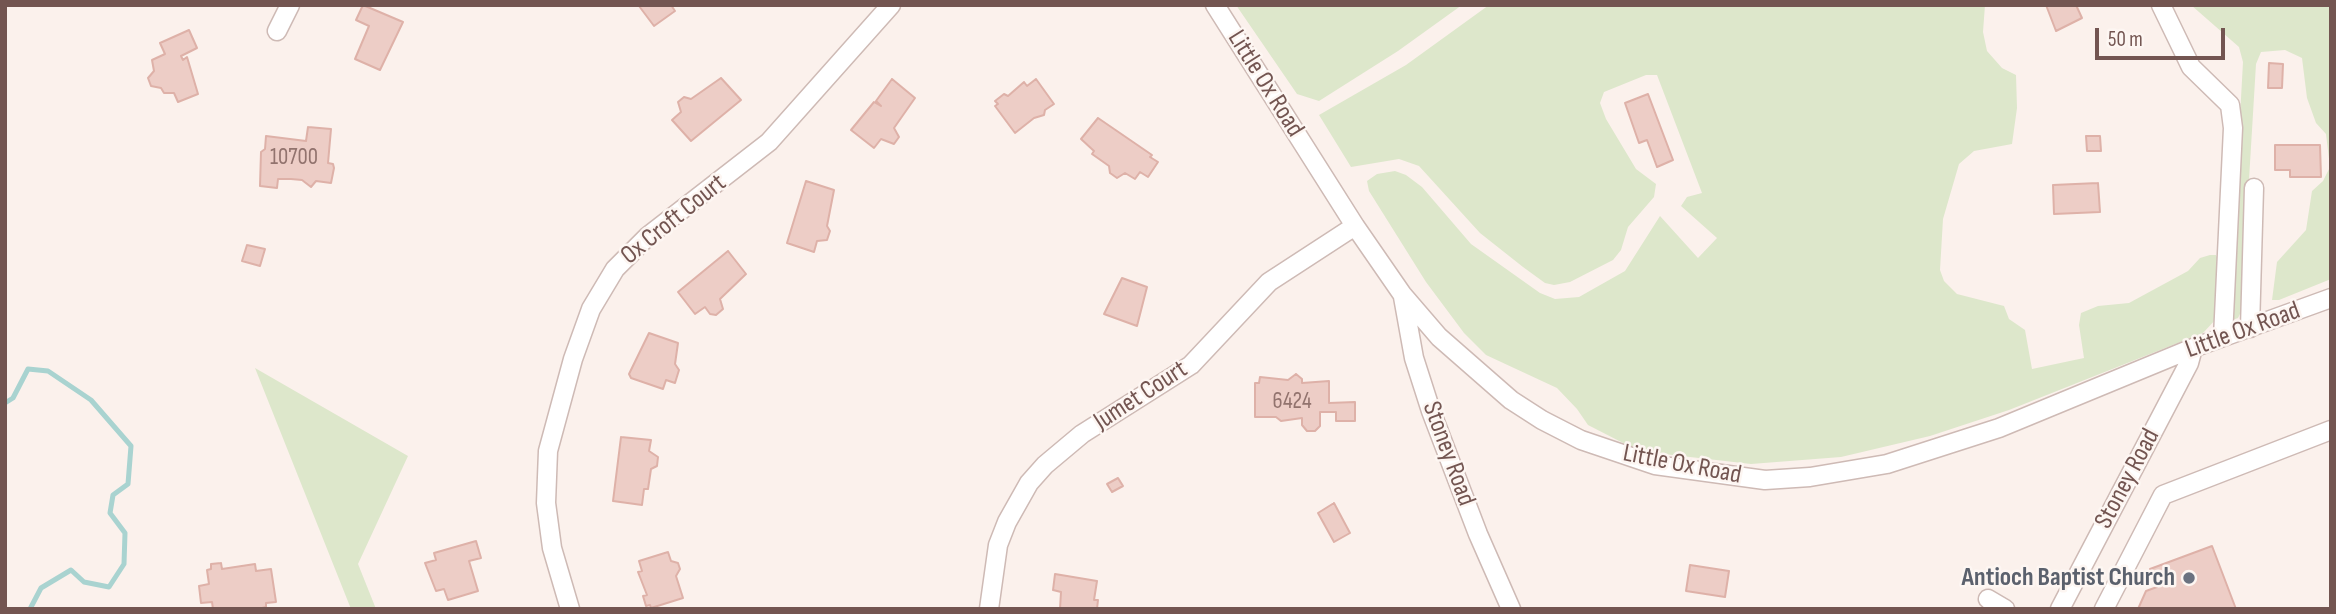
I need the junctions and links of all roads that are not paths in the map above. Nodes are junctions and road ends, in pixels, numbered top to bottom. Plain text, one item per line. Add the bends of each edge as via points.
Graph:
1 (290, 5) edge
2 (891, 5) edge
3 (1215, 5) edge
4 (2161, 5) edge
5 (277, 31) dead end
6 (2255, 188) dead end
7 (1355, 226) junction
8 (1402, 294) junction
9 (2331, 298) edge
10 (2250, 328) junction
11 (2223, 337) junction
12 (2193, 348) junction
13 (2331, 430) edge
14 (1988, 599) dead end
15 (570, 609) edge
16 (989, 609) edge
17 (1511, 609) edge
18 (2005, 609) edge
19 (2060, 609) edge
20 (2104, 609) edge

1 - 5 street
2 - 15 street, Ox Croft Court via 769,142 648,236 615,269 591,309 548,452 546,503 552,548
3 - 7 street, Little Ox Road
4 - 11 street via 2191,67 2230,105 2233,128
6 - 10 street
7 - 8 street, Little Ox Road
7 - 16 street, Jumet Court via 1269,282 1191,365 1082,435 1045,465 1029,483 998,545
8 - 12 street, Little Ox Road via 1470,367 1542,420 1581,440 1655,465 1765,480 1851,471 1921,454 1999,428
8 - 17 street, Stoney Road via 1414,358 1431,411
9 - 10 street, Little Ox Road
10 - 11 street, Little Ox Road
11 - 12 street, Little Ox Road
12 - 19 street, Stoney Road
13 - 20 street via 2163,495
14 - 18 street

